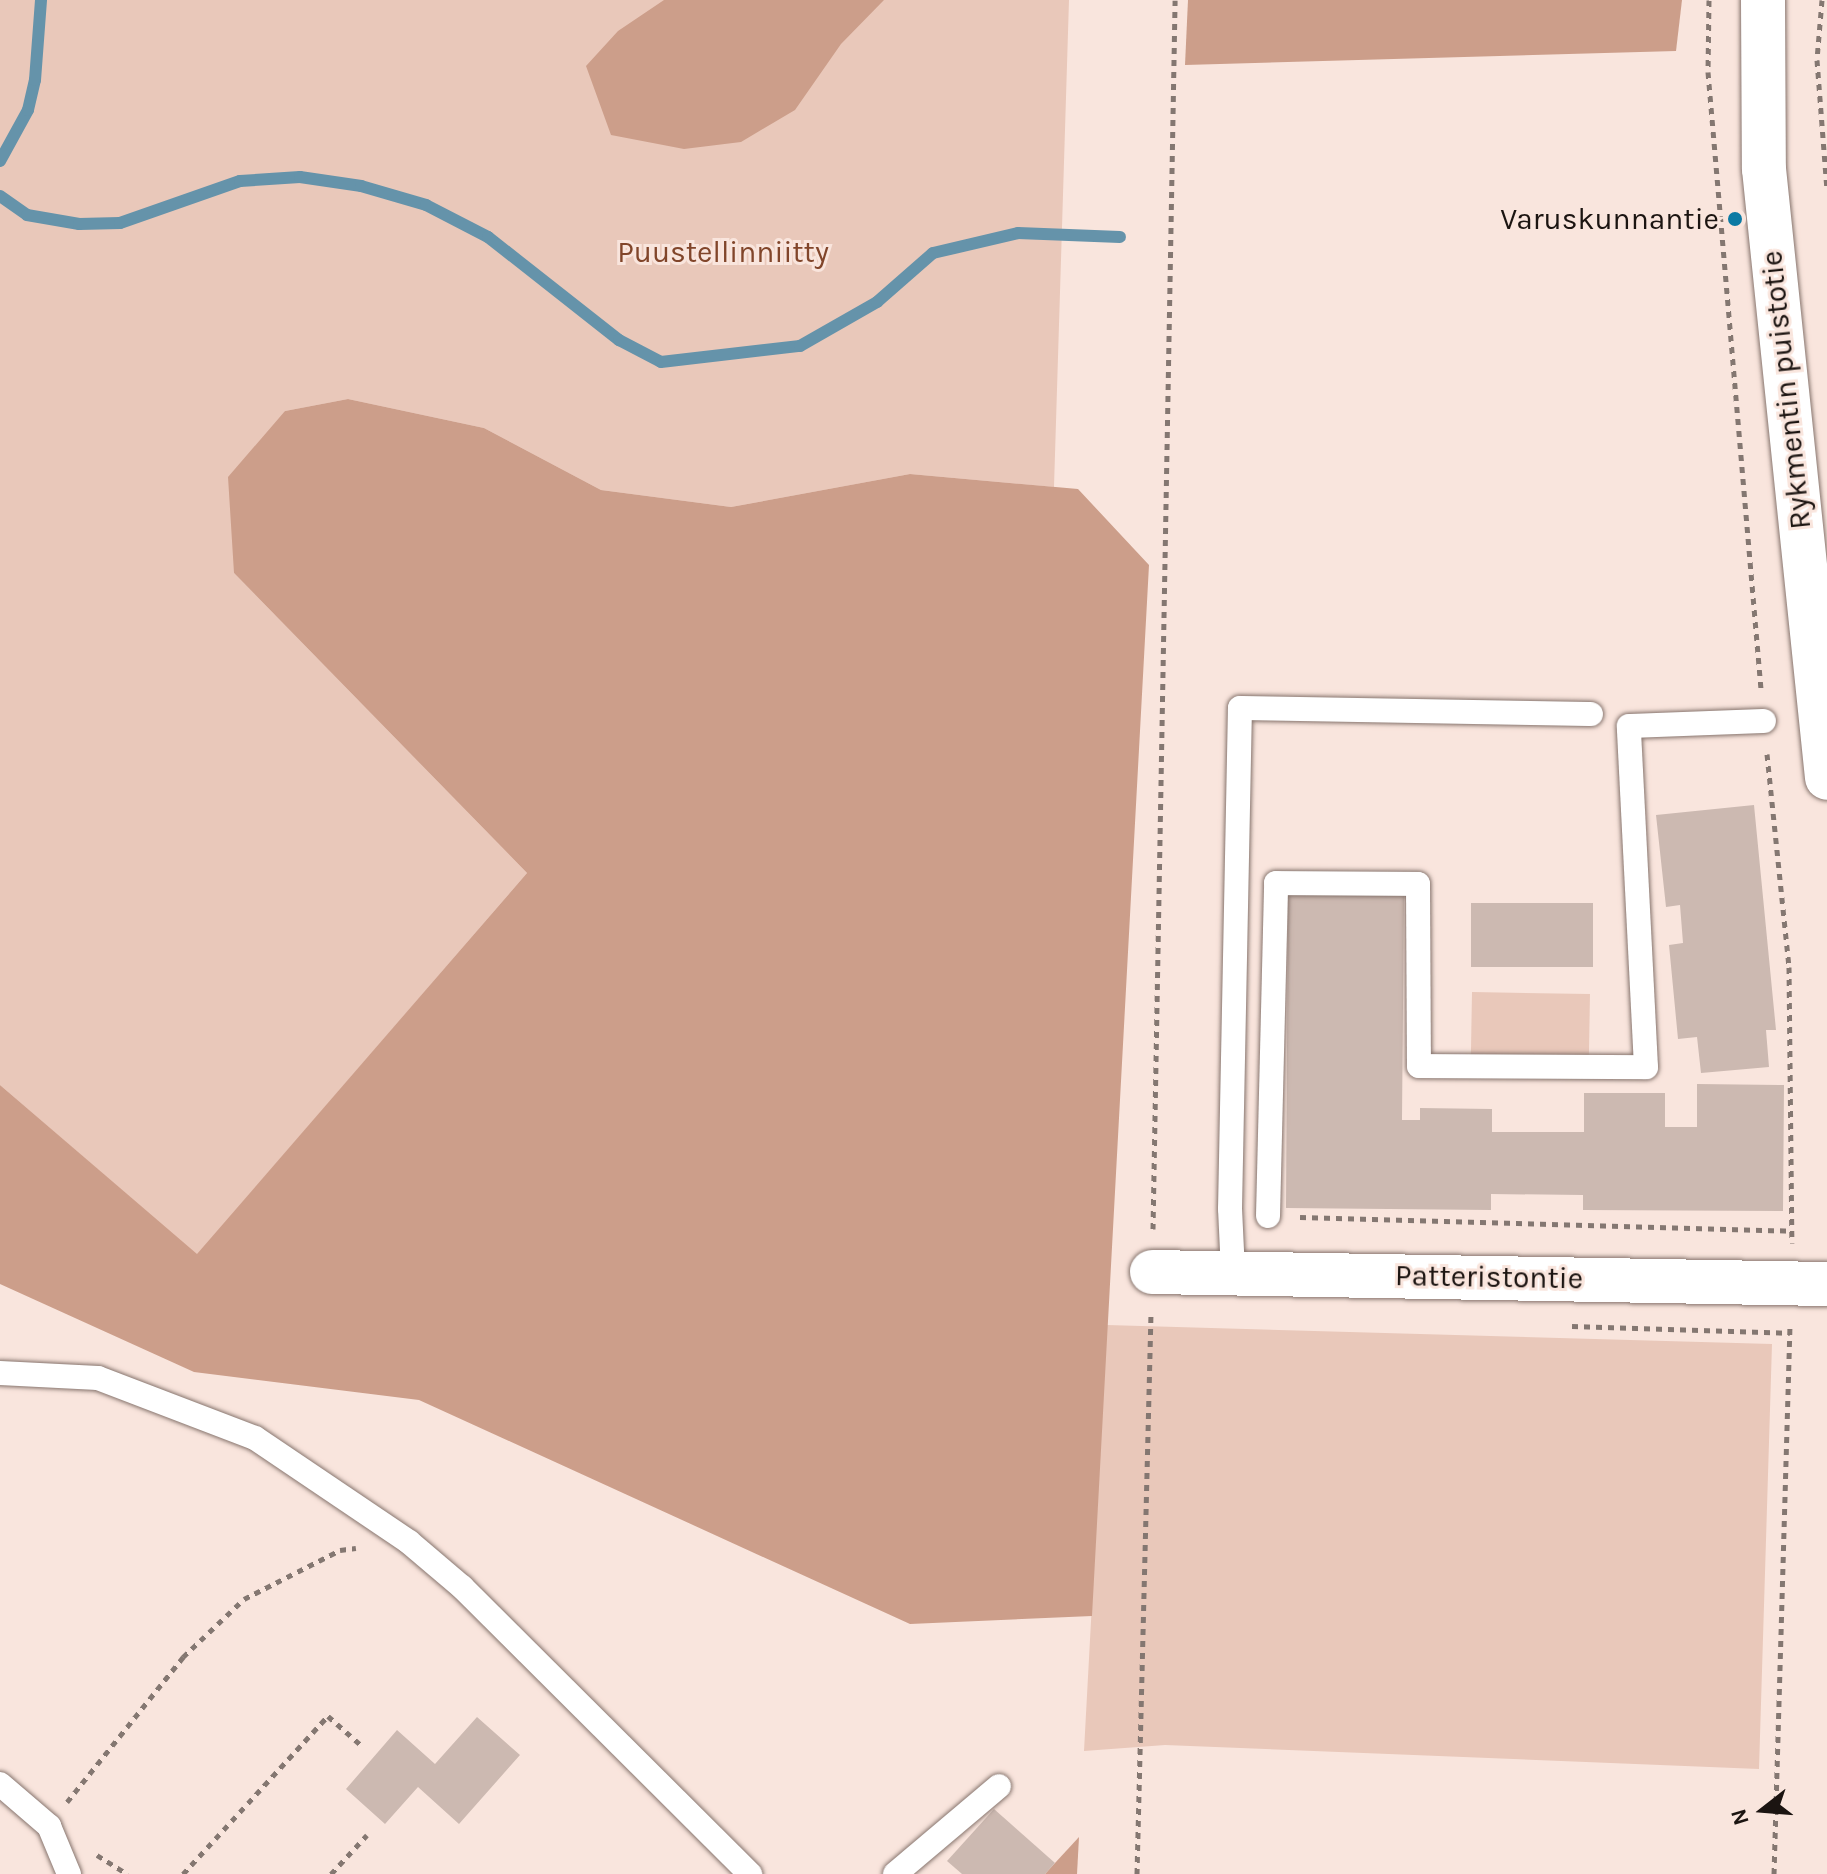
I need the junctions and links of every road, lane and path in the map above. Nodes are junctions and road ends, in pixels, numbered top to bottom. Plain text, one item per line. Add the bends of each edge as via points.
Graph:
1 (1175, 0) edge
2 (1709, 0) edge
3 (1763, 0) edge
4 (1822, 0) edge
5 (1827, 191) edge
6 (1591, 714) dead end
7 (1764, 721) joint
8 (1827, 778) edge
9 (1268, 1216) joint
10 (1791, 1231) dead end
11 (1152, 1272) junction
12 (1233, 1272) junction
13 (1827, 1284) edge
14 (0, 1373) edge
15 (409, 1542) junction
16 (361, 1745) dead end
17 (0, 1784) edge
18 (999, 1786) dead end
19 (49, 1826) junction
20 (367, 1835) dead end
21 (69, 1874) edge
22 (127, 1874) edge
23 (183, 1874) edge
24 (331, 1874) edge
25 (750, 1874) edge
26 (895, 1874) edge
27 (1137, 1874) edge

1 - 11 path
2 - 7 path via 1708,72
3 - 8 street, Rykmentin puistotie via 1764,169
4 - 5 path via 1817,60
6 - 12 lane via 1240,708
7 - 9 lane via 1629,726 1646,1067 1419,1066 1418,884 1276,883
9 - 10 path
11 - 12 street, Patteristontie
11 - 27 path
12 - 13 street, Patteristontie
14 - 15 lane via 98,1378 255,1438
15 - 19 path via 340,1550 244,1599 183,1657
15 - 25 lane via 462,1587
16 - 23 path via 328,1716
17 - 19 lane
18 - 26 lane
19 - 21 lane
19 - 22 path
20 - 24 path

